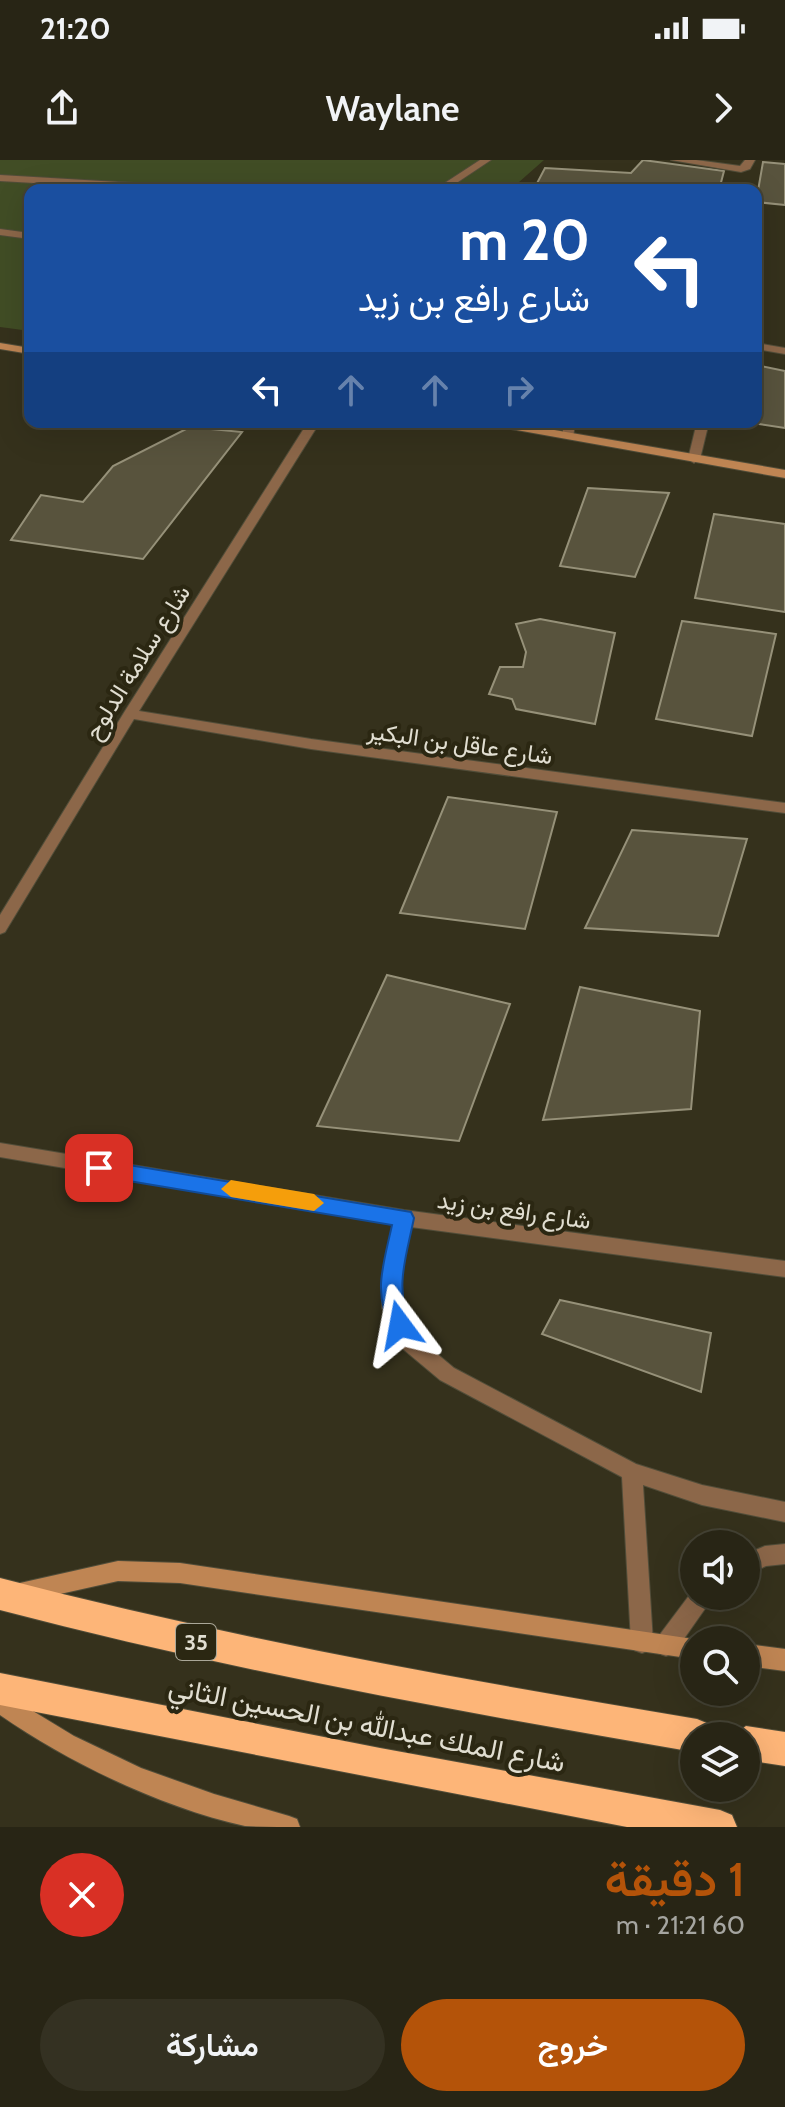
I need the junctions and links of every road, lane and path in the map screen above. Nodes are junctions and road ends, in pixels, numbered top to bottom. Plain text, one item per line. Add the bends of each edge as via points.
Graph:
1 (486, 160) edge
2 (676, 160) edge
3 (750, 160) edge
4 (0, 178) edge
5 (102, 184) edge
6 (448, 184) edge
7 (0, 232) edge
8 (24, 235) edge
9 (0, 346) edge
10 (762, 347) edge
11 (24, 350) edge
12 (785, 351) edge
13 (310, 428) edge
14 (520, 428) edge
15 (569, 428) edge
16 (702, 428) edge
17 (569, 437) junction
18 (694, 459) junction
19 (785, 474) edge
20 (130, 714) junction
21 (785, 808) edge
22 (0, 928) edge
23 (0, 1150) edge
24 (404, 1218) junction
25 (785, 1269) edge
26 (632, 1472) junction
27 (785, 1512) edge
28 (785, 1554) edge
29 (760, 1558) edge
30 (4, 1595) edge
31 (692, 1610) edge
32 (642, 1642) junction
33 (666, 1645) junction
34 (680, 1646) edge
35 (760, 1657) edge
36 (785, 1660) edge
37 (0, 1689) edge
38 (0, 1702) edge
39 (680, 1733) edge
40 (760, 1745) edge
41 (785, 1749) edge
42 (289, 1827) edge
43 (720, 1827) edge

1 - 6 street
2 - 3 street via 741,169
4 - 5 street
7 - 8 street
9 - 11 main road
10 - 12 street
13 - 20 street, شارع سلامة الدلوح
14 - 17 main road
15 - 17 street
16 - 18 street
17 - 18 main road
18 - 19 main road
20 - 21 street, شارع عاقل بن البكير
20 - 22 street, شارع سلامة الدلوح
23 - 24 street, شارع رافع بن زيد
24 - 25 street, شارع رافع بن زيد
24 - 26 street via 391,1308 410,1343 447,1374
26 - 27 street via 702,1495
26 - 32 street
28 - 29 street
30 - 32 main road via 118,1571 180,1573
30 - 39 highway, شارع الملك عبدالله بن الحسين الثاني / 35 via 394,1684
31 - 33 street
32 - 33 main road
33 - 34 main road
35 - 36 main road
37 - 43 highway, شارع الملك عبدالله بن الحسين الثاني
38 - 42 main road via 86,1753 240,1814
40 - 41 highway

